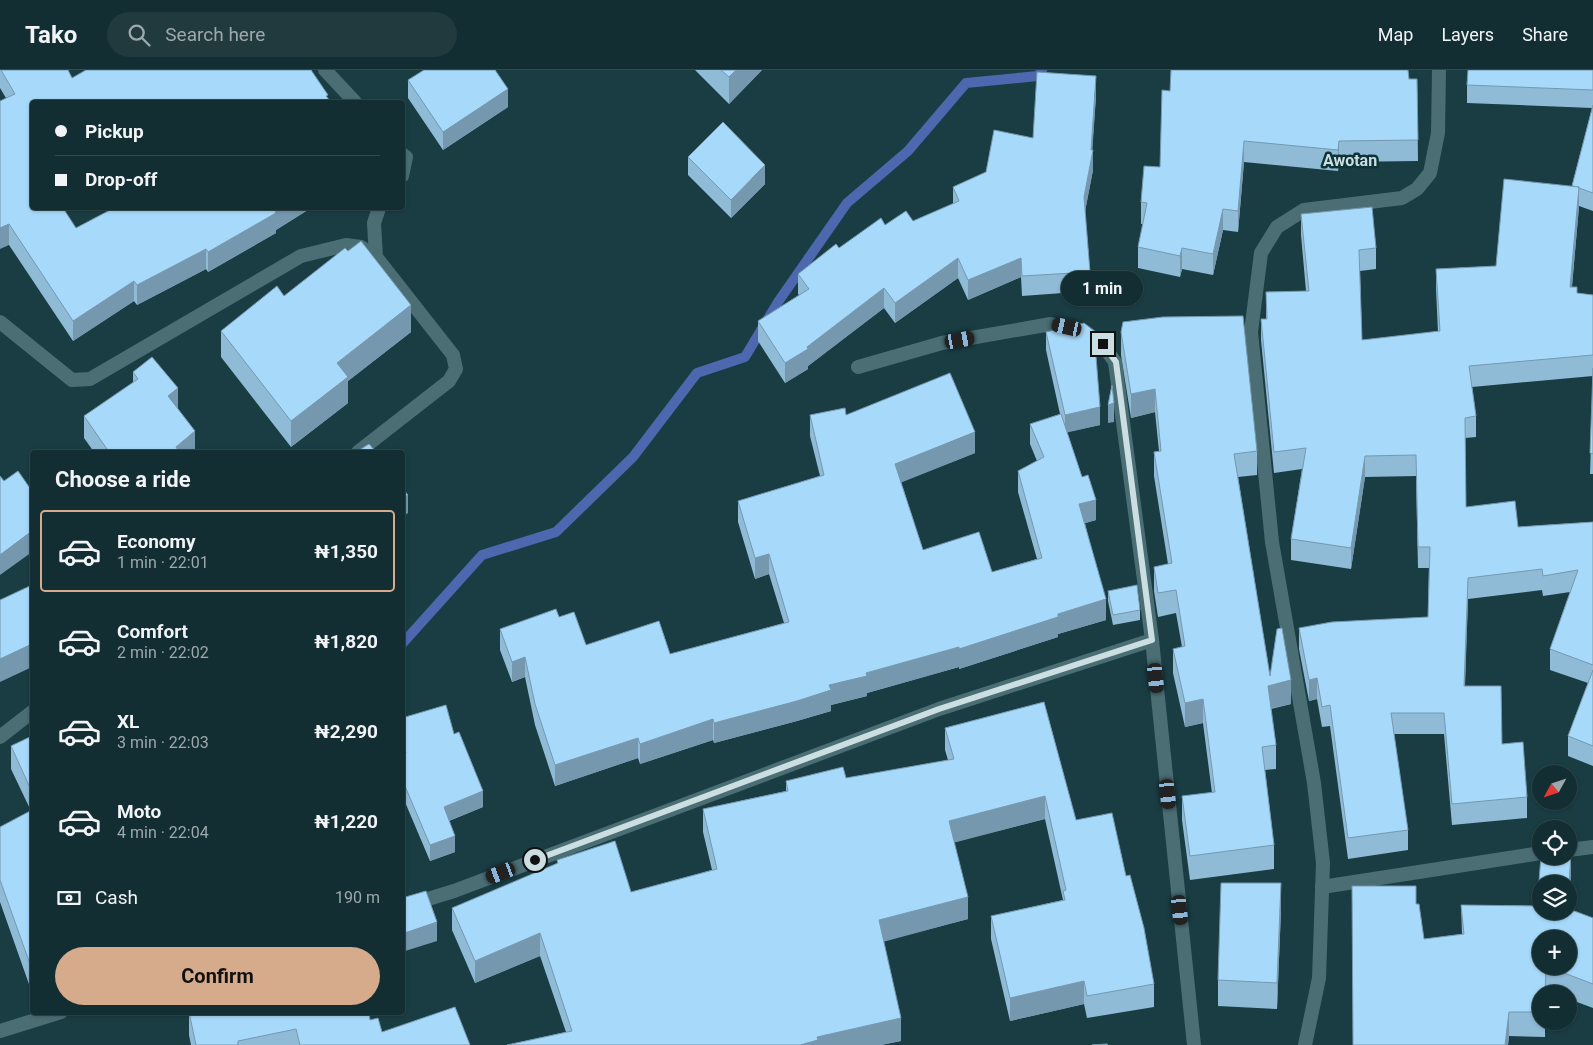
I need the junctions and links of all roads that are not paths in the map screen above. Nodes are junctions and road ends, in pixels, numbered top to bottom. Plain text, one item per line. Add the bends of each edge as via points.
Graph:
1 (325, 70) edge
2 (1439, 70) edge
3 (353, 100) edge
4 (378, 210) edge
5 (376, 257) junction
6 (0, 322) edge
7 (858, 367) dead end
8 (361, 450) edge
9 (1152, 640) junction
10 (30, 714) edge
11 (0, 737) edge
12 (1593, 847) edge
13 (1577, 849) edge
14 (1532, 854) edge
15 (1322, 887) junction
16 (405, 906) edge
17 (51, 1015) edge
18 (0, 1031) edge
19 (1194, 1045) edge
20 (1305, 1045) edge

1 - 3 street
2 - 15 street via 1438,133 1430,174 1417,189 1402,198 1304,210 1277,227 1261,253 1252,332 1272,542 1314,783 1323,863
4 - 5 street via 374,223
5 - 6 street via 361,247 346,245 301,256 90,379 72,380
5 - 8 street via 453,355 456,369 449,380
7 - 9 street via 942,343 1050,324 1084,331 1103,344 1116,362
9 - 16 street via 939,709 454,891
9 - 19 street
10 - 11 street
12 - 13 street
14 - 15 street
15 - 20 street via 1319,978
17 - 18 street

